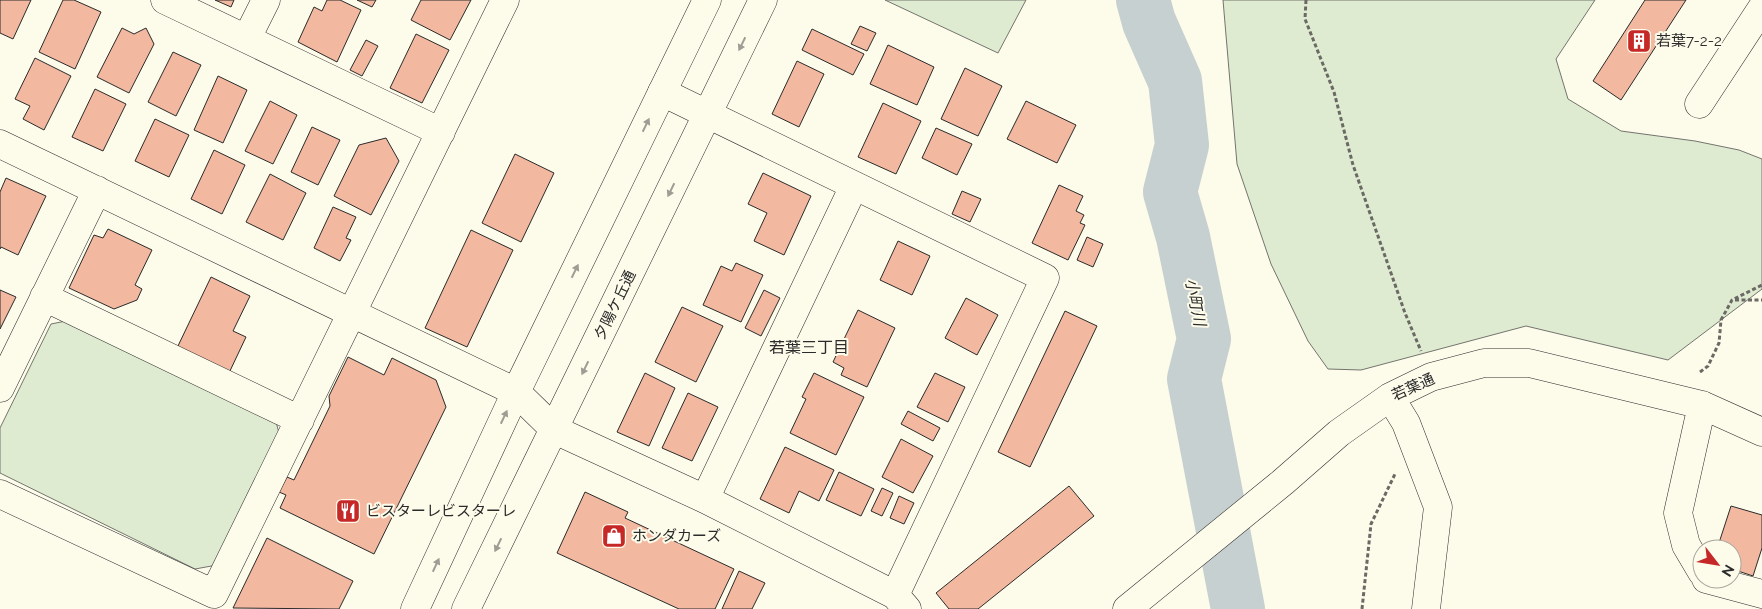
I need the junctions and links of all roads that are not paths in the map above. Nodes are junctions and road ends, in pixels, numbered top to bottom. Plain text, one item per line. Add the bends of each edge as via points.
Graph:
1 (165, 0) edge
2 (266, 0) edge
3 (505, 0) edge
4 (707, 0) edge
5 (763, 0) edge
6 (1762, 8) edge
7 (247, 38) junction
8 (662, 92) junction
9 (1699, 104) dead end
10 (709, 114) junction
11 (440, 132) junction
12 (0, 144) edge
13 (854, 186) junction
14 (97, 190) junction
15 (44, 297) junction
16 (351, 312) junction
17 (0, 388) edge
18 (516, 392) junction
19 (1390, 397) junction
20 (1702, 405) junction
21 (300, 420) junction
22 (554, 430) junction
23 (1762, 432) edge
24 (0, 494) edge
25 (705, 499) junction
26 (1692, 555) edge
27 (1742, 589) edge
28 (1762, 594) edge
29 (901, 602) edge
30 (1130, 607) edge
31 (415, 609) edge
32 (466, 609) edge
33 (1426, 609) edge

1 - 7 street
2 - 7 street
3 - 11 street
4 - 8 street
5 -> 10 street, 夕陽ケ丘通
6 - 9 street
7 - 11 street
8 - 10 street
18 -> 8 street
10 - 13 street
10 -> 22 street, 夕陽ケ丘通
11 - 16 street
12 - 14 street
13 - 25 street
13 - 29 street via 1045,278
14 - 15 street
14 - 16 street
15 - 17 street
15 - 21 street
16 - 18 street
16 - 21 street
18 - 22 street
31 -> 18 street
19 - 20 street, 若葉通 via 1431,378 1484,363 1529,363
19 - 30 street, 若葉通 via 1339,433
19 - 33 street via 1406,423 1438,507
20 - 23 street, 若葉通
20 - 26 street via 1678,513 1686,545
21 - 24 street via 214,594
22 - 25 street
22 -> 32 street, 夕陽ケ丘通
25 - 29 street
27 - 28 street

